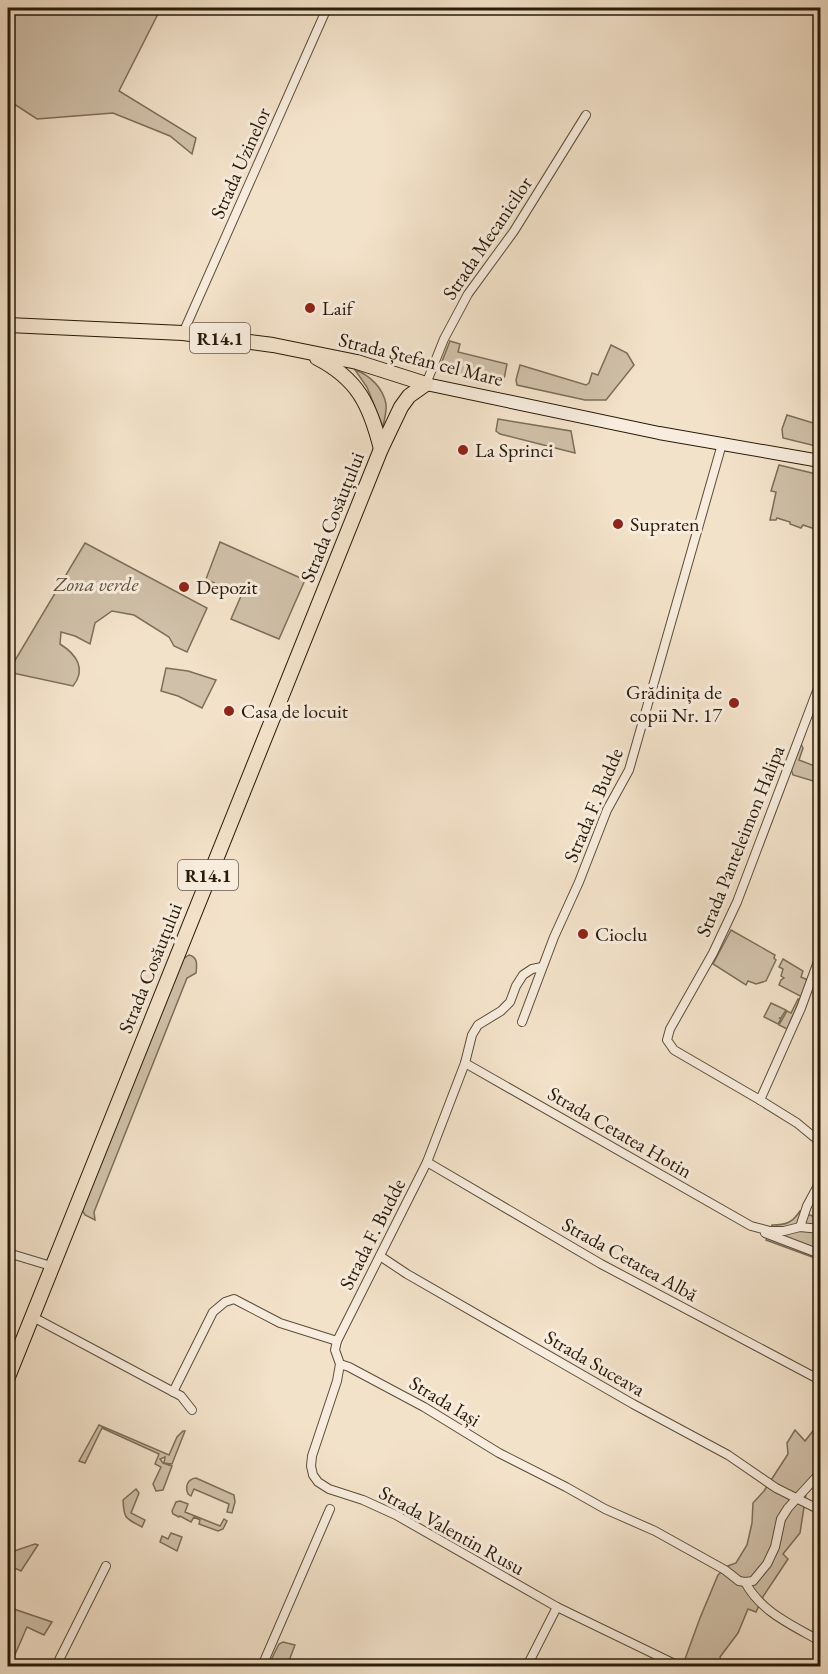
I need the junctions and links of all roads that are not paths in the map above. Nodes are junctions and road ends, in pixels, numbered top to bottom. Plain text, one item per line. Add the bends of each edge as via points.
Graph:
1 (327, 8) edge
2 (586, 116) dead end
3 (8, 325) edge
4 (183, 333) junction
5 (304, 352) junction
6 (426, 384) junction
7 (722, 444) junction
8 (381, 449) junction
9 (820, 461) edge
10 (820, 683) edge
11 (820, 956) edge
12 (542, 967) junction
13 (522, 1022) dead end
14 (465, 1063) junction
15 (760, 1100) junction
16 (820, 1142) edge
17 (427, 1162) junction
18 (820, 1182) edge
19 (800, 1227) junction
20 (758, 1228) junction
21 (820, 1228) edge
22 (8, 1253) edge
23 (820, 1254) edge
24 (380, 1256) junction
25 (51, 1266) junction
26 (31, 1316) junction
27 (337, 1341) junction
28 (340, 1364) junction
29 (8, 1377) edge
30 (820, 1380) edge
31 (173, 1392) junction
32 (192, 1410) dead end
33 (820, 1473) edge
34 (795, 1498) junction
35 (330, 1509) dead end
36 (820, 1510) edge
37 (106, 1566) dead end
38 (749, 1582) junction
39 (557, 1607) junction
40 (820, 1641) edge
41 (56, 1666) edge
42 (262, 1666) edge
43 (527, 1666) edge
44 (679, 1666) edge

1 - 4 street, Strada Uzinelor
2 - 6 street, Strada Mecanicilor via 514,231 468,294
3 - 4 main road, Strada Ștefan cel Mare / R14.1
4 - 5 main road, Strada Ștefan cel Mare / R14.1
5 - 6 main road, Strada Ștefan cel Mare / R14.1 via 357,362
5 - 8 main road, R14.1 via 331,366 353,384 367,404
6 - 7 main road, Strada Ștefan cel Mare
6 - 8 main road, Strada Cosăuțului / R14.1 via 401,407
7 - 9 main road, Strada Ștefan cel Mare
7 - 12 street, Strada F. Budde via 629,770 607,810
8 - 25 main road, Strada Cosăuțului / R14.1
10 - 15 street, Strada Panteleimon Halipa via 737,902 667,1040 674,1050
11 - 15 street
12 - 13 street, Strada F. Budde
12 - 14 street, Strada F. Budde via 523,975 510,1002 478,1025
14 - 17 street, Strada F. Budde
14 - 20 street, Strada Cetatea Hotin
15 - 16 street
17 - 24 street, Strada F. Budde
17 - 30 street, Strada Cetatea Albă via 601,1264
18 - 19 street
19 - 20 street, Strada Cetatea Hotin via 784,1232
19 - 21 street, Strada Cetatea Hotin
20 - 23 street, Strada Cetatea Hotin via 769,1236
22 - 25 street
24 - 27 street, Strada F. Budde
24 - 34 street, Strada Suceava via 583,1376 728,1455
25 - 26 main road, Strada Cosăuțului / R14.1
26 - 29 main road, Strada Cosăuțului / R14.1
26 - 31 street
27 - 28 street via 335,1350
27 - 31 street via 280,1323 234,1299 213,1312
28 - 38 street, Strada Iași via 424,1407 499,1453 655,1531 739,1581
28 - 39 street, Strada Valentin Rusu via 312,1456 311,1466 318,1482 396,1515
31 - 32 street
33 - 34 street
34 - 36 street, Strada Suceava
34 - 38 street via 782,1519 771,1557
35 - 42 street
37 - 41 street
38 - 40 street via 753,1597 765,1609
39 - 43 street
39 - 44 street, Strada Valentin Rusu

